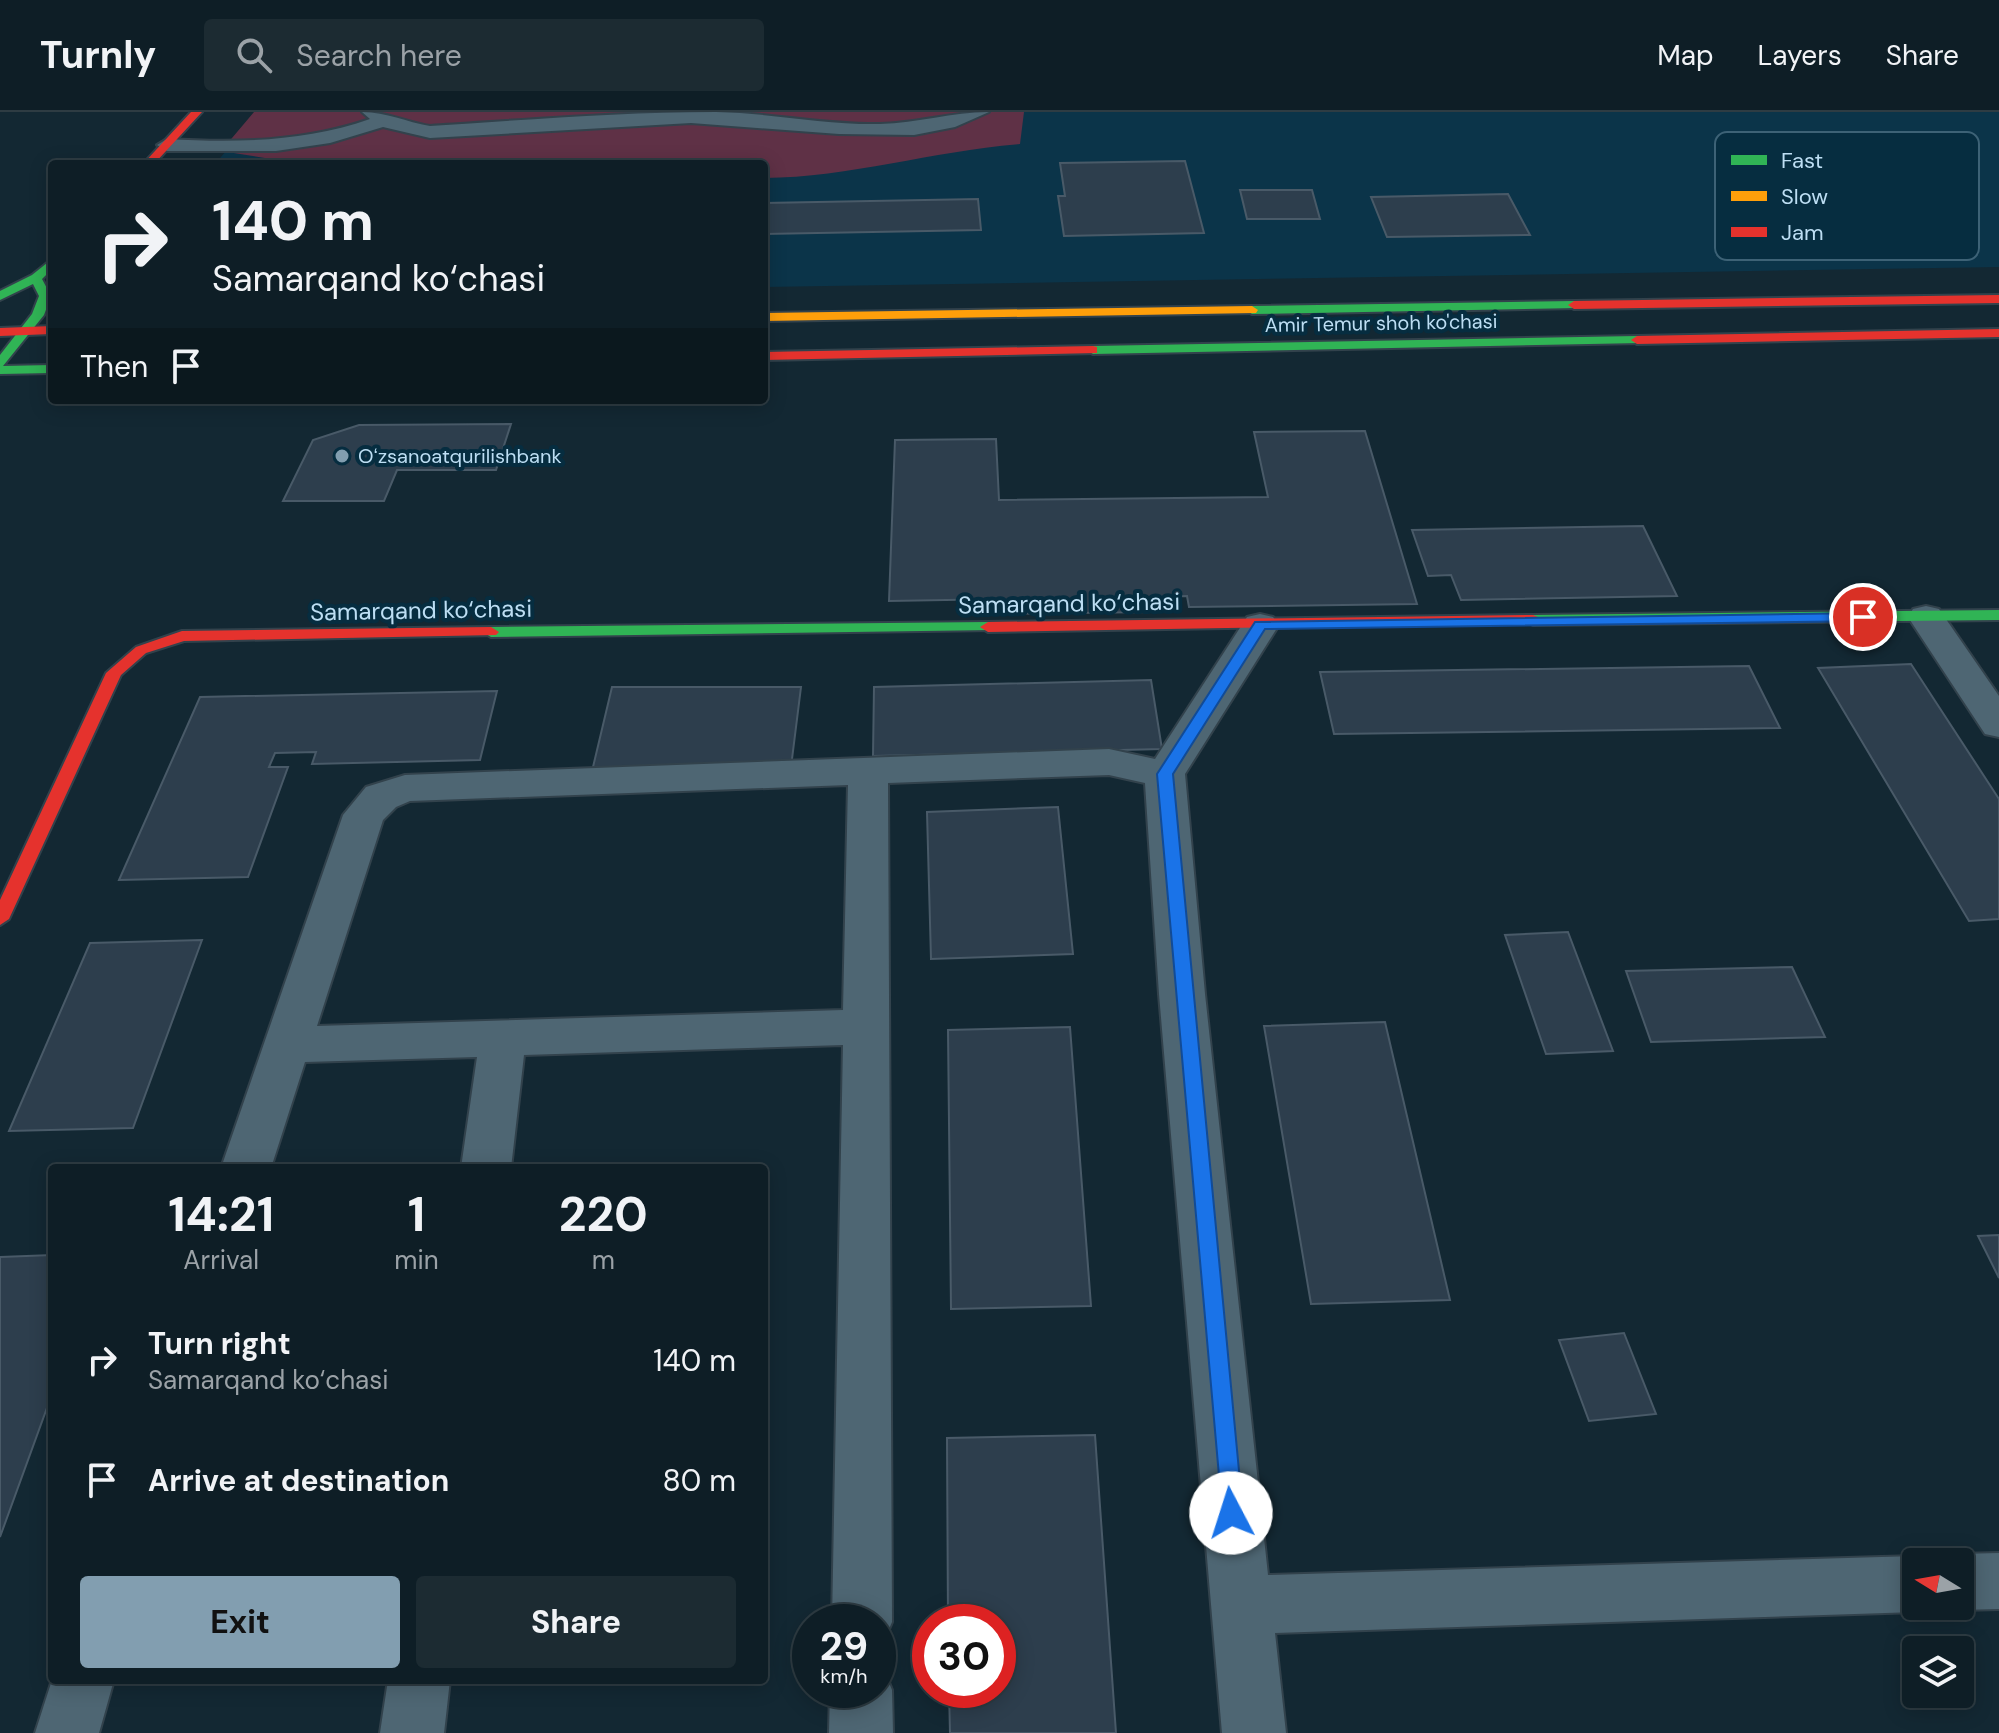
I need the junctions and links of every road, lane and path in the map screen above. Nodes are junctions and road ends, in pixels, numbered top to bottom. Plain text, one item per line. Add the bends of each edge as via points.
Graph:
1 (197, 112) edge
2 (979, 112) edge
3 (377, 116) edge
4 (167, 145) junction
5 (152, 160) edge
6 (48, 266) edge
7 (36, 278) junction
8 (0, 296) edge
9 (1999, 299) edge
10 (1367, 306) junction
11 (768, 317) edge
12 (48, 330) edge
13 (26, 331) junction
14 (0, 332) edge
15 (1999, 333) edge
16 (1385, 345) junction
17 (768, 356) edge
18 (0, 363) edge
19 (48, 369) edge
20 (0, 370) edge
21 (1999, 615) edge
22 (1926, 617) junction
23 (1260, 625) junction
24 (1999, 725) edge
25 (868, 771) junction
26 (1165, 774) junction
27 (0, 919) edge
28 (866, 1027) junction
29 (503, 1039) junction
30 (285, 1045) junction
31 (247, 1164) edge
32 (487, 1164) edge
33 (1999, 1581) edge
34 (1974, 1582) edge
35 (1902, 1584) edge
36 (862, 1604) edge
37 (1240, 1605) junction
38 (82, 1684) edge
39 (418, 1684) edge
40 (861, 1708) edge
41 (67, 1733) edge
42 (412, 1733) edge
43 (861, 1733) edge
44 (1254, 1733) edge

1 - 4 main road
2 - 3 lane via 959,122 896,130 689,117 430,132 412,131
3 - 4 lane via 303,143
4 - 5 main road
6 - 7 main road
7 - 8 main road
7 - 13 main road via 45,296
9 - 10 main road, Amir Temur shoh ko'chasi
10 - 11 main road, Amir Temur shoh ko'chasi
10 - 16 main road
12 - 13 main road
13 - 14 main road
13 - 18 main road
15 - 16 main road, Amir Temur shoh ko'chasi
16 - 17 main road, Amir Temur shoh ko'chasi
19 - 20 main road
21 - 22 main road, Samarqand ko‘chasi
22 - 23 main road, Samarqand ko‘chasi
22 - 24 street
23 - 26 street
23 - 27 main road, Samarqand ko‘chasi via 182,636 141,650 114,673
25 - 26 street via 1109,762
25 - 28 street
25 - 30 street via 405,788 381,797 364,815
26 - 37 street
28 - 29 street
28 - 36 street
29 - 30 street
29 - 32 street
30 - 31 street
33 - 34 street
35 - 37 street
37 - 44 street
38 - 41 street
39 - 42 street
40 - 43 street

